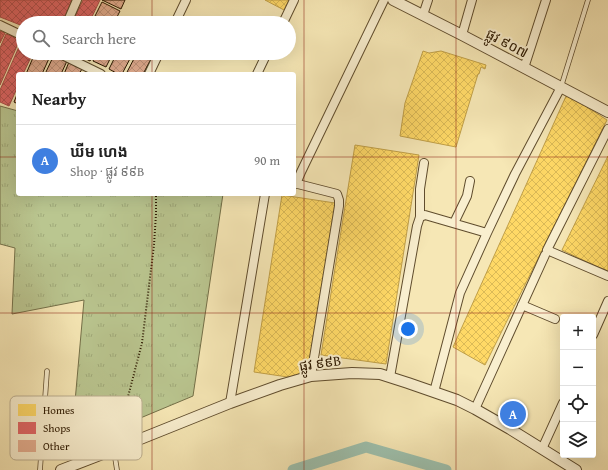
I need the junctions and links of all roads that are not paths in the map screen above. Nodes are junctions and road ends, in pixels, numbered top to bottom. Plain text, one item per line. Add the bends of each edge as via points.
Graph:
1 (77, 0) edge
2 (186, 0) edge
3 (294, 0) edge
4 (384, 0) edge
5 (393, 0) edge
6 (428, 0) edge
7 (472, 0) edge
8 (546, 0) edge
9 (588, 0) edge
10 (422, 15) junction
11 (70, 16) edge
12 (178, 16) edge
13 (286, 16) edge
14 (0, 25) edge
15 (16, 33) edge
16 (462, 35) junction
17 (72, 60) edge
18 (156, 60) edge
19 (264, 60) edge
20 (524, 68) junction
21 (97, 72) edge
22 (150, 72) edge
23 (258, 72) edge
24 (561, 87) junction
25 (608, 112) edge
26 (608, 129) edge
27 (424, 163) dead end
28 (470, 181) dead end
29 (296, 182) edge
30 (296, 184) edge
31 (265, 196) edge
32 (420, 217) junction
33 (454, 224) junction
34 (487, 233) junction
35 (545, 255) dead end
36 (608, 276) edge
37 (608, 302) edge
38 (522, 305) junction
39 (555, 319) dead end
40 (596, 328) edge
41 (47, 372) dead end
42 (311, 376) junction
43 (390, 377) junction
44 (434, 392) junction
45 (45, 396) edge
46 (230, 403) junction
47 (475, 409) junction
48 (560, 410) edge
49 (142, 439) edge
50 (542, 449) junction
51 (41, 460) edge
52 (88, 460) edge
53 (116, 460) edge
54 (40, 470) edge
55 (61, 470) edge
56 (117, 470) edge
57 (576, 470) edge

1 - 11 street
2 - 12 street
3 - 13 street
4 - 29 street
5 - 10 street, ផ្លូវ ៩០៧
6 - 10 street
7 - 16 street
8 - 20 street
9 - 24 lane
10 - 16 street, ផ្លូវ ៩០៧
14 - 15 street
16 - 20 street, ផ្លូវ ៩០៧
17 - 21 street
18 - 22 street
19 - 23 street
20 - 24 street, ផ្លូវ ៩០៧
24 - 25 street, ផ្លូវ ៩០៧
24 - 34 street
26 - 36 street via 547,250
27 - 32 street via 420,188
28 - 33 street via 467,196
30 - 42 street via 337,194 340,206
31 - 46 street
32 - 33 street via 425,215
32 - 43 street via 416,226
33 - 34 street
34 - 44 street via 460,293
35 - 38 street
37 - 40 street
38 - 39 street
38 - 47 street
41 - 45 lane
42 - 43 street, ផ្លូវ ៩៩B via 352,372
42 - 46 street, ផ្លូវ ៩៩B
43 - 44 street, ផ្លូវ ៩៩B
44 - 47 street, ផ្លូវ ៩៩B
46 - 49 street, ផ្លូវ ៩៩B
47 - 50 street, ផ្លូវ ៩៩B
48 - 50 street
50 - 57 street, ផ្លូវ ៩៩B
51 - 54 lane
52 - 55 street, ផ្លូវ ៩៩B
53 - 56 lane

